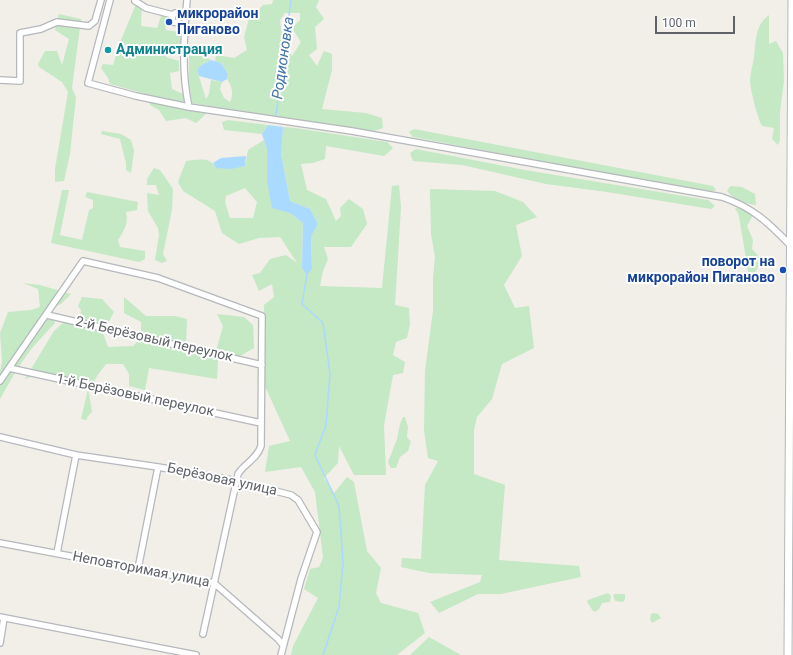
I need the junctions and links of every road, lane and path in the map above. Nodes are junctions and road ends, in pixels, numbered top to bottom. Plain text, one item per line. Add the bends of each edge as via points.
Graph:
1 (101, 0) edge
2 (110, 0) edge
3 (186, 0) edge
4 (792, 0) edge
5 (135, 1) dead end
6 (173, 14) junction
7 (186, 15) junction
8 (185, 27) junction
9 (0, 80) edge
10 (189, 107) junction
11 (790, 245) junction
12 (47, 315) junction
13 (262, 365) junction
14 (9, 368) junction
15 (0, 381) edge
16 (261, 423) junction
17 (0, 437) edge
18 (76, 455) junction
19 (158, 467) junction
20 (237, 481) junction
21 (0, 543) edge
22 (57, 553) junction
23 (138, 569) junction
24 (214, 583) junction
25 (2, 617) edge
26 (203, 634) dead end
27 (0, 643) edge
28 (283, 645) junction
29 (196, 655) edge
30 (281, 655) edge
31 (788, 655) edge

1 - 9 street via 95,22 89,26 57,22 41,29 20,33 20,81
2 - 10 street via 88,83
3 - 7 street
4 - 11 street
5 - 6 street via 146,8
6 - 7 street
6 - 8 street via 173,22
7 - 8 street
8 - 10 street via 184,87
10 - 11 street via 352,131 722,197 752,210
11 - 31 street
12 - 13 street, 2-й Берёзовый переулок
12 - 13 street via 83,261 158,278 262,316
12 - 14 street
13 - 16 street
14 - 15 street
14 - 16 street, 1-й Берёзовый переулок
16 - 20 street via 259,453 241,469
17 - 18 street, Берёзовая улица
18 - 19 street, Берёзовая улица
18 - 22 street
19 - 20 street, Берёзовая улица
19 - 23 street
20 - 24 street
20 - 28 street, Берёзовая улица via 291,495 298,500 317,532
21 - 22 street, Неповторимая улица
22 - 23 street, Неповторимая улица
23 - 24 street, Неповторимая улица
24 - 26 street
24 - 28 street, Неповторимая улица
25 - 27 street
25 - 29 street
28 - 30 street, Берёзовая улица

